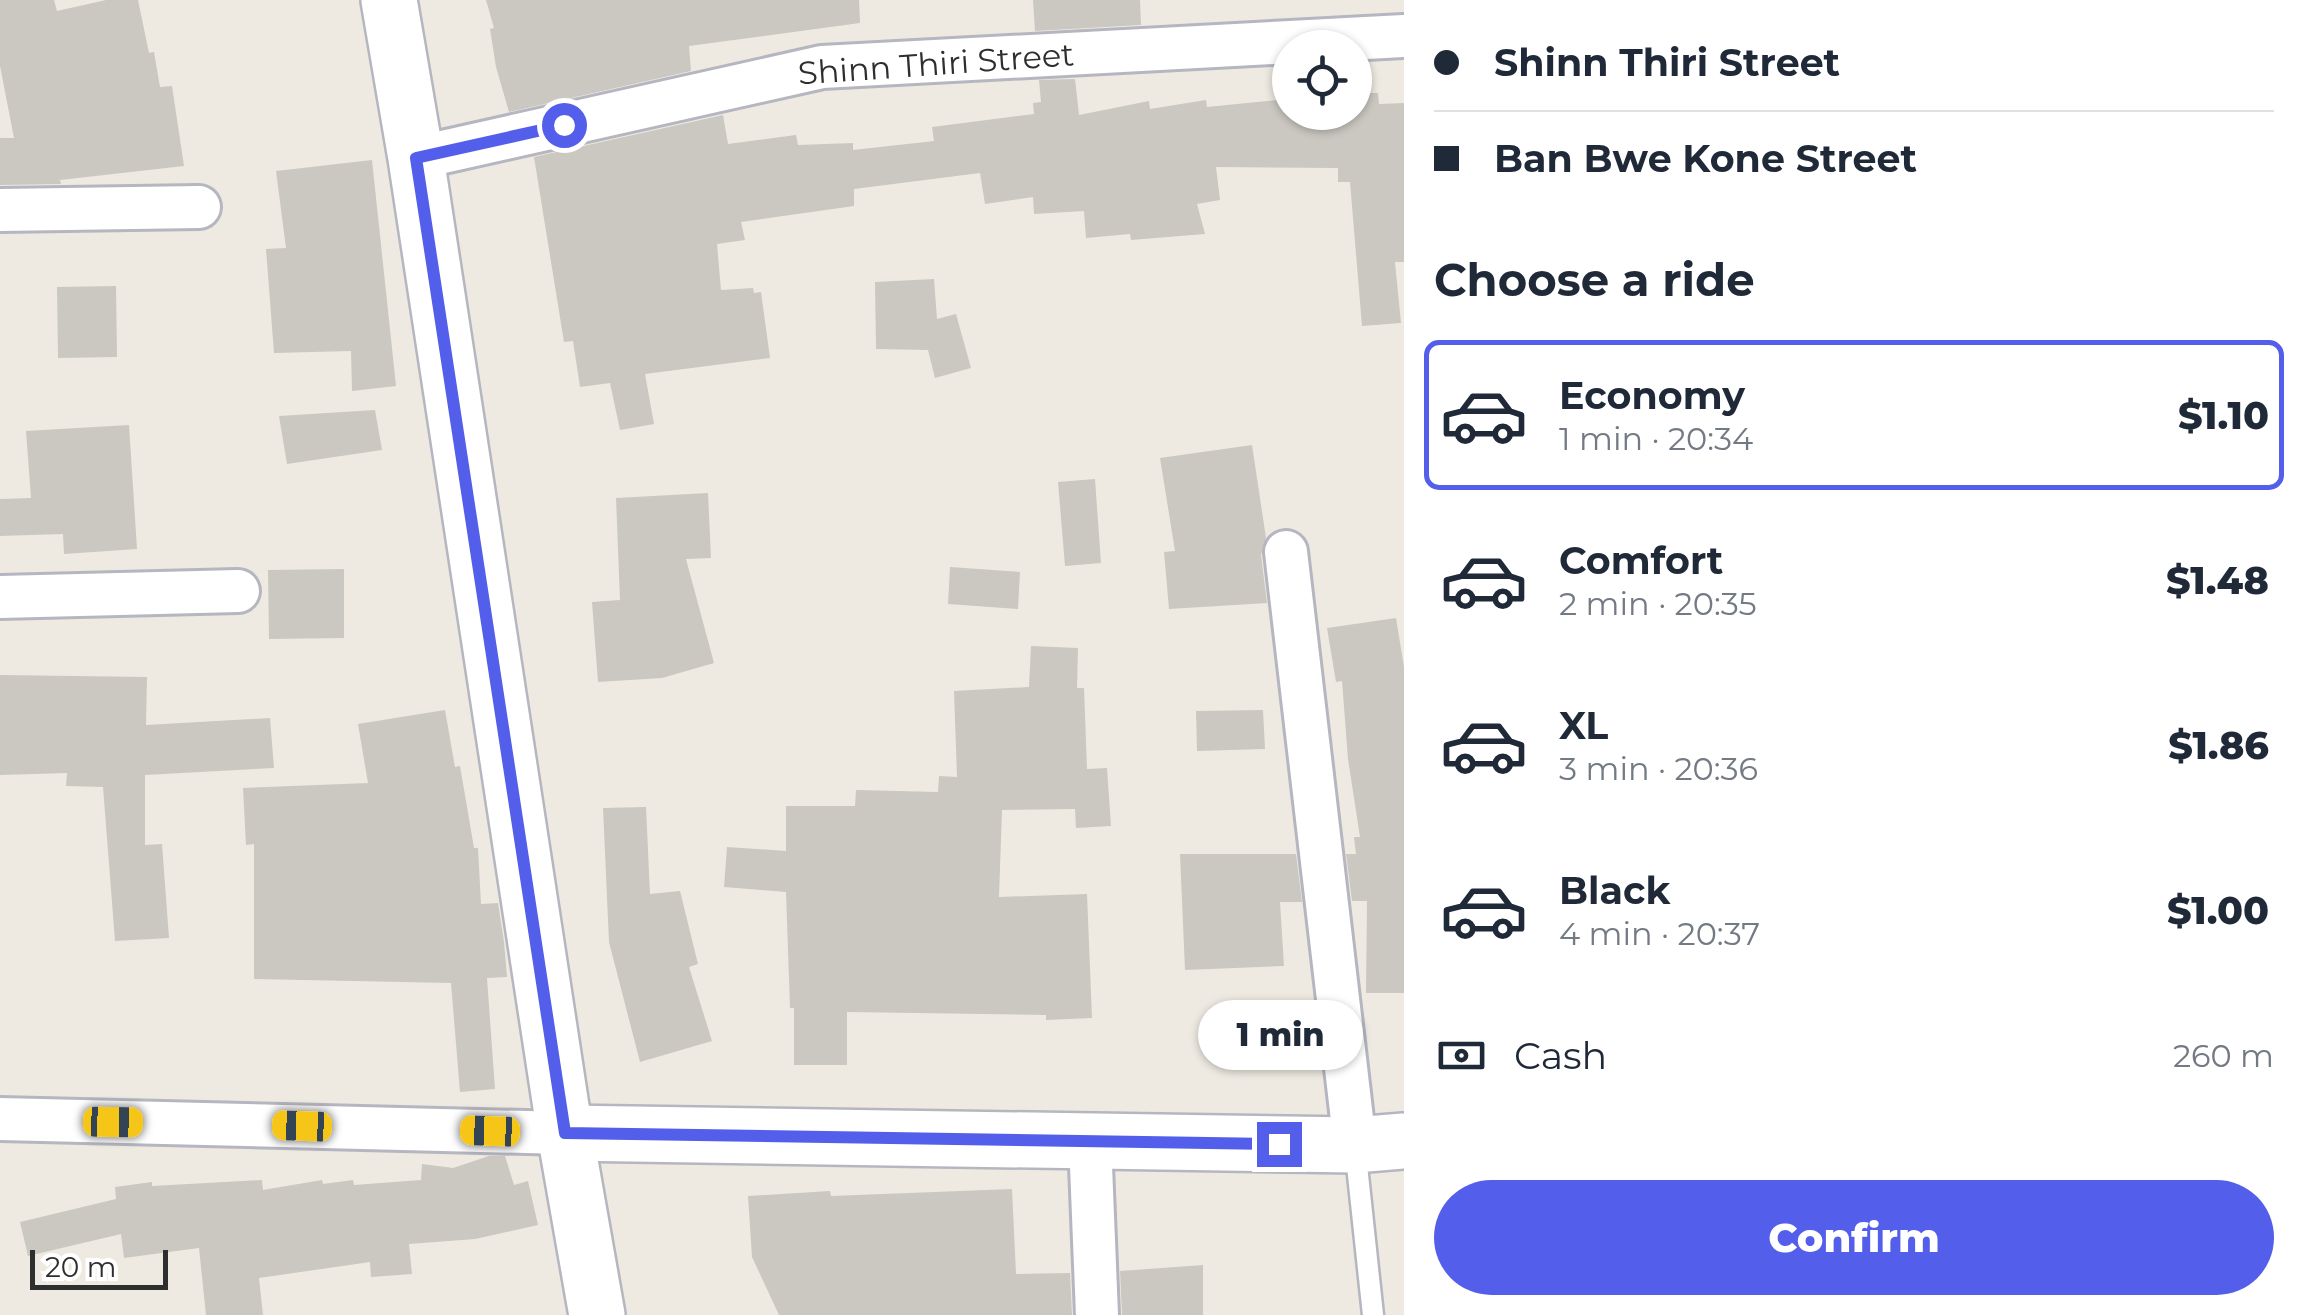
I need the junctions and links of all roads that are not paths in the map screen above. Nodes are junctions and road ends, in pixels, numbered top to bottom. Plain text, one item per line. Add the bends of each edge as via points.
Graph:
1 (389, 0) edge
2 (1404, 36) edge
3 (416, 158) junction
4 (199, 206) dead end
5 (0, 210) edge
6 (1286, 552) dead end
7 (238, 590) dead end
8 (0, 597) edge
9 (0, 1118) edge
10 (565, 1133) junction
11 (1090, 1141) junction
12 (1380, 1144) edge
13 (598, 1315) edge
14 (1097, 1315) edge
15 (1374, 1315) edge

1 - 3 street
2 - 3 street, Shinn Thiri Street via 822,67
3 - 10 street
4 - 5 street
6 - 12 street
7 - 8 street
9 - 10 street
10 - 11 street
10 - 13 street
11 - 12 street
11 - 14 street
12 - 15 lane

